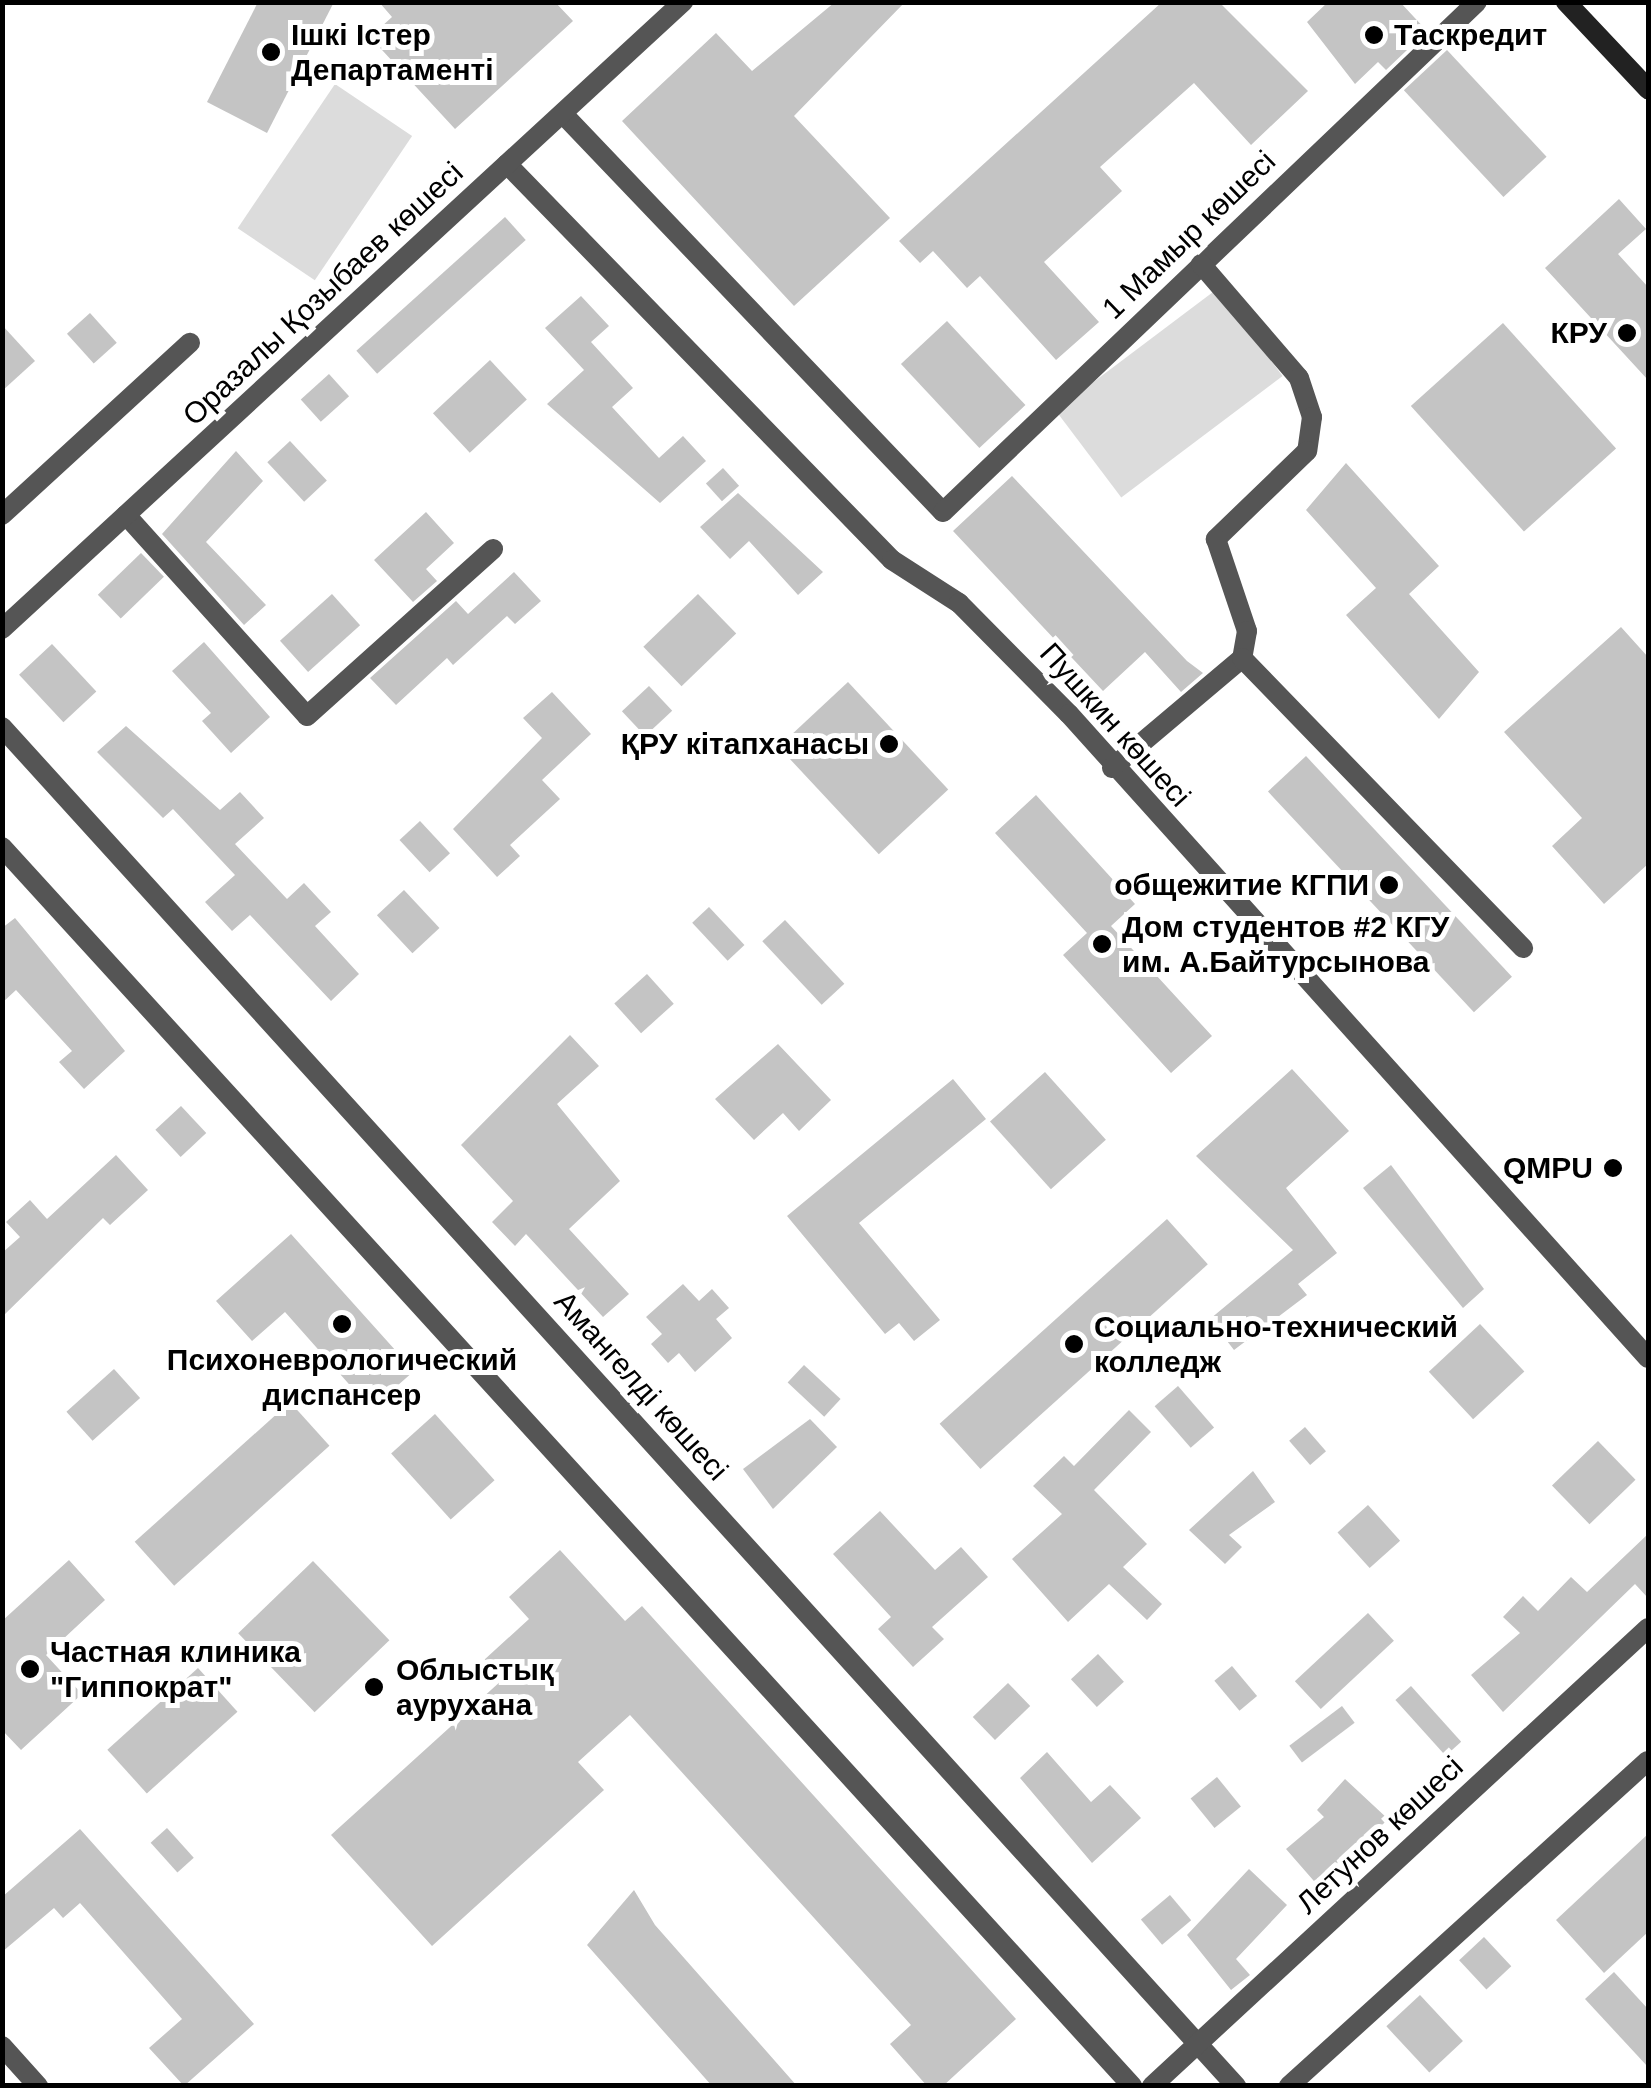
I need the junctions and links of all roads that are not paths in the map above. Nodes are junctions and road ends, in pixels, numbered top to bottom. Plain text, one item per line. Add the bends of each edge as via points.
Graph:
1 (683, 2) edge
2 (1477, 2) edge
3 (1566, 2) edge
4 (1648, 89) edge
5 (562, 114) junction
6 (507, 164) junction
7 (1201, 264) junction
8 (190, 342) dead end
9 (2, 515) edge
10 (126, 515) junction
11 (493, 549) dead end
12 (2, 629) edge
13 (1242, 658) junction
14 (2, 727) edge
15 (1112, 768) junction
16 (2, 847) edge
17 (1523, 948) dead end
18 (1648, 1358) edge
19 (1648, 1628) edge
20 (1648, 1762) edge
21 (1198, 2044) junction
22 (2, 2046) edge
23 (38, 2086) edge
24 (1132, 2086) edge
25 (1152, 2086) edge
26 (1236, 2086) edge
27 (1288, 2086) edge

1 - 5 street, Оразалы Қозыбаев көшесі
2 - 7 street, 1 Мамыр көшесі
3 - 4 main road
5 - 6 street, Оразалы Қозыбаев көшесі
5 - 7 street, 1 Мамыр көшесі via 943,512
6 - 10 street, Оразалы Қозыбаев көшесі
6 - 15 street, Пушкин көшесі via 892,560 959,603
7 - 13 street via 1299,378 1312,418 1306,451 1216,539 1247,631
8 - 9 street, Оразалы Қозыбаев көшесі
10 - 11 street via 308,716
10 - 12 street, Оразалы Қозыбаев көшесі
13 - 15 street
13 - 17 street
14 - 21 street, Амангелді көшесі
15 - 18 street, Пушкин көшесі
16 - 24 street
19 - 21 street, Летунов көшесі
20 - 27 street
21 - 25 street, Летунов көшесі
21 - 26 street, Амангелді көшесі
22 - 23 street

